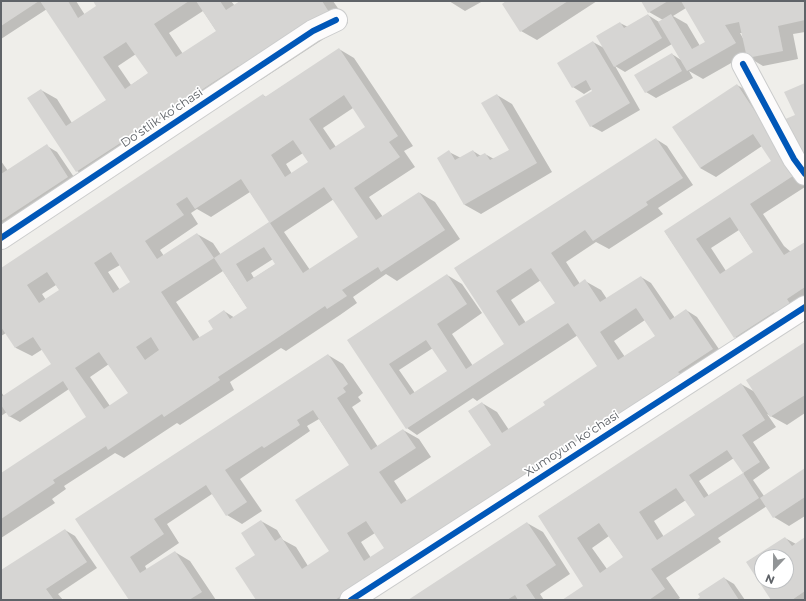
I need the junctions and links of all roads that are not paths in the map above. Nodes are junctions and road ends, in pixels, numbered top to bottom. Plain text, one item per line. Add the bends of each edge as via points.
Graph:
1 (336, 20) dead end
2 (743, 64) dead end
3 (805, 174) edge
4 (1, 238) edge
5 (805, 307) edge
6 (351, 600) edge

1 - 4 street, Doʻstlik koʻchasi via 313,31
2 - 3 street via 794,159
5 - 6 street, Xumoyun koʻchasi

